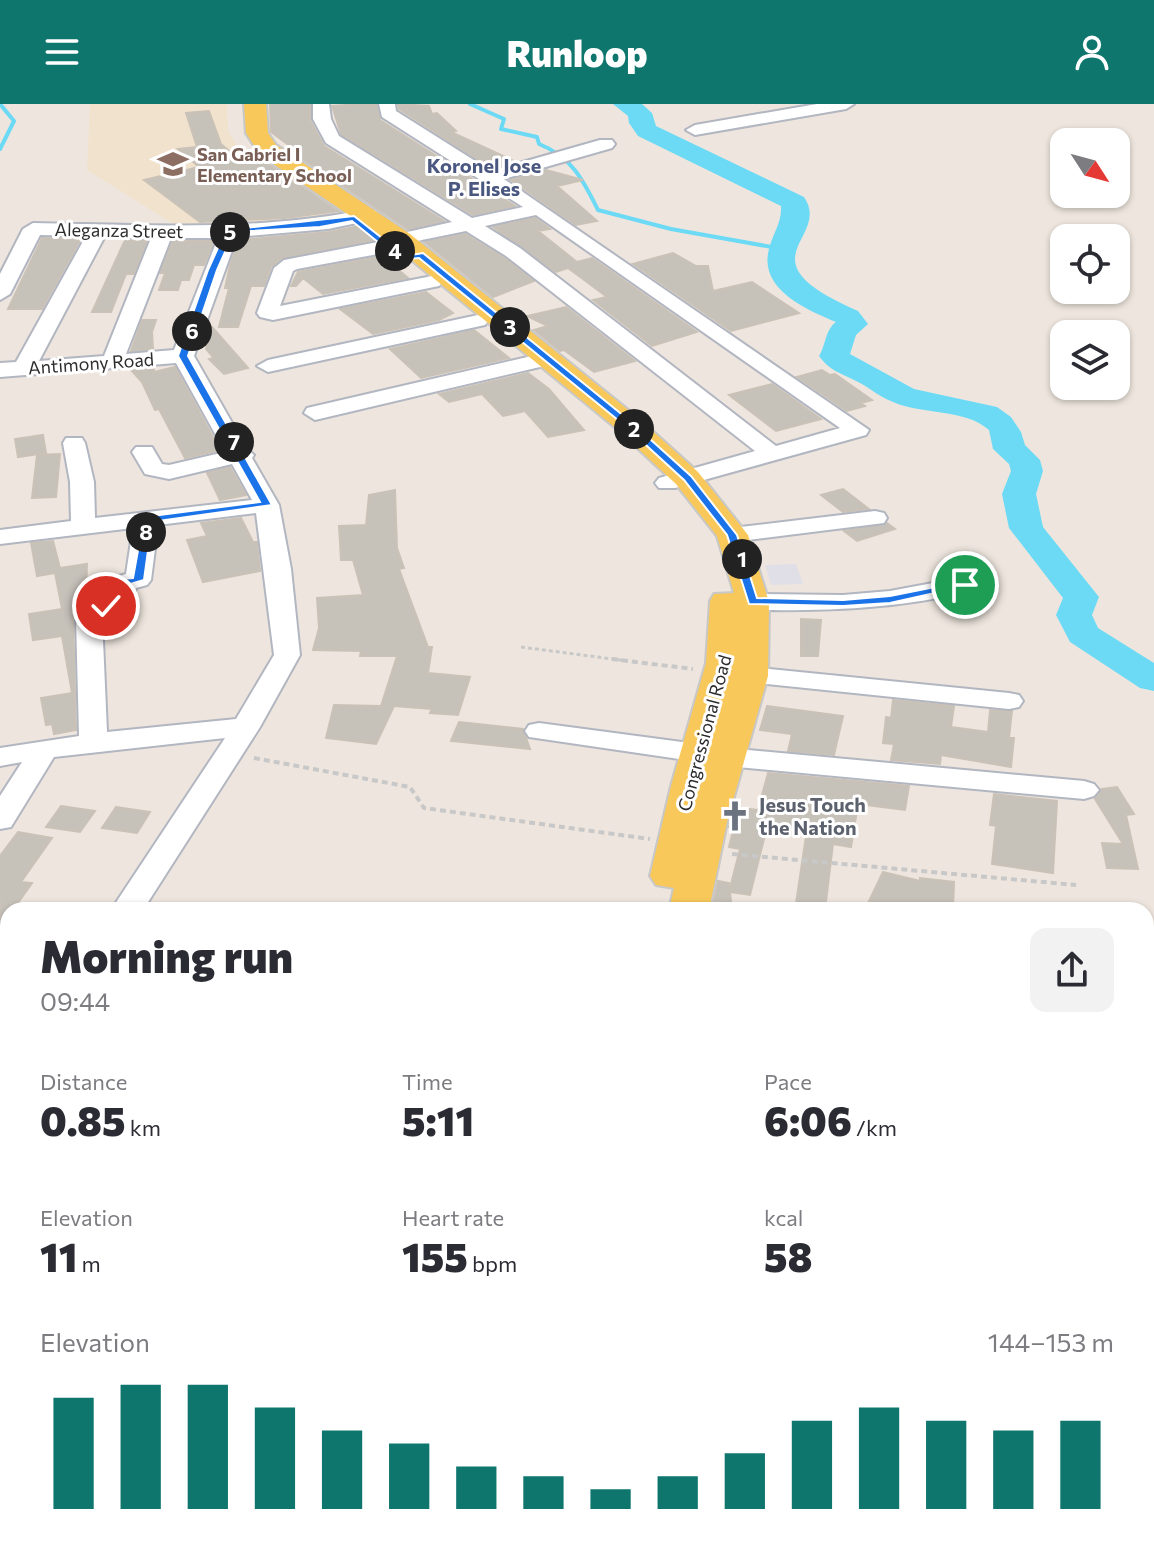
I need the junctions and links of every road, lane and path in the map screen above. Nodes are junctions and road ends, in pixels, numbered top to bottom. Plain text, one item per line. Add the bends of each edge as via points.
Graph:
1 (237, 104) edge
2 (255, 104) edge
3 (321, 104) edge
4 (387, 104) edge
5 (846, 104) edge
6 (695, 130) dead end
7 (606, 144) dead end
8 (489, 177) junction
9 (539, 209) junction
10 (362, 217) junction
11 (472, 224) junction
12 (99, 229) junction
13 (164, 230) junction
14 (231, 230) junction
15 (409, 256) junction
16 (0, 294) edge
17 (478, 321) junction
18 (183, 356) junction
19 (113, 361) junction
20 (538, 361) junction
21 (268, 366) dead end
22 (24, 368) junction
23 (0, 370) edge
24 (315, 413) dead end
25 (74, 443) dead end
26 (144, 452) dead end
27 (771, 453) junction
28 (242, 455) junction
29 (677, 480) junction
30 (267, 505) junction
31 (875, 518) dead end
32 (147, 519) junction
33 (83, 526) junction
34 (732, 535) junction
35 (0, 537) edge
36 (965, 585) dead end
37 (742, 591) junction
38 (521, 647) dead end
39 (737, 674) junction
40 (1009, 701) dead end
41 (246, 727) junction
42 (539, 731) dead end
43 (93, 742) junction
44 (43, 751) junction
45 (228, 754) junction
46 (712, 755) junction
47 (0, 757) edge
48 (1084, 790) dead end
49 (0, 820) edge
50 (689, 847) junction
51 (1076, 885) dead end
52 (132, 902) edge
53 (666, 902) edge
54 (689, 902) edge

1 - 10 main road, Congressional Road via 244,144 277,172
2 - 10 main road, Congressional Road via 257,133 268,150
3 - 11 street via 332,139
4 - 8 street via 388,113
5 - 6 street
7 - 8 street
8 - 9 street
9 - 11 street
9 - 27 street via 858,430
10 - 14 street, Aleganza Street
10 - 15 main road, Congressional Road
11 - 15 street
11 - 27 street
12 - 13 street, Aleganza Street
12 - 16 street, Aleganza Street via 33,229
12 - 22 street
13 - 14 street, Aleganza Street
13 - 19 street
14 - 18 street
15 - 15 street via 287,266 267,313
15 - 17 main road, Congressional Road
15 - 20 main road, Congressional Road
17 - 20 main road, Congressional Road
17 - 21 street
18 - 19 street, Antimony Road
18 - 28 street
19 - 22 street, Antimony Road
20 - 24 street
20 - 29 main road, Congressional Road
22 - 23 street, Antimony Road
25 - 33 street
26 - 28 street via 153,469 169,472
27 - 29 street
28 - 30 street
29 - 34 main road, Congressional Road
29 - 37 main road, Congressional Road
30 - 32 street
30 - 41 street via 287,655
31 - 34 street
32 - 33 street
32 - 43 street via 138,580 125,582 119,605 92,608 89,617
33 - 35 street
34 - 37 main road, Congressional Road
36 - 37 street via 843,603
37 - 39 main road, Congressional Road via 728,636
38 - 39 path
39 - 40 street
39 - 46 main road, Congressional Road
41 - 43 street
41 - 45 street
42 - 46 street
43 - 44 street
44 - 47 street
44 - 49 street
45 - 50 path via 410,787 424,808
45 - 52 street
46 - 48 street
46 - 50 main road, Congressional Road
50 - 51 path
50 - 53 main road, Congressional Road
50 - 54 main road, Congressional Road

